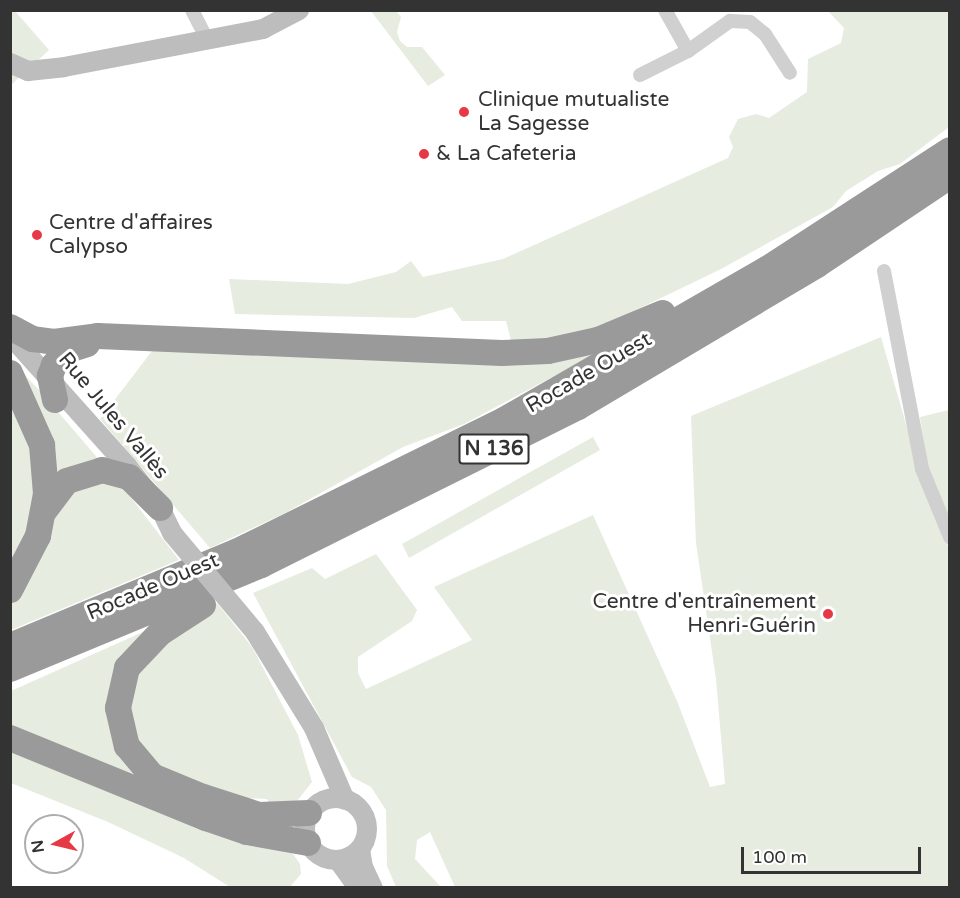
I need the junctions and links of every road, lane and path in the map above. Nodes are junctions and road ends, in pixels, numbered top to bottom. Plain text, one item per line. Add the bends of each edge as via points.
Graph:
1 (192, 10) edge
2 (299, 10) edge
3 (665, 10) edge
4 (747, 16) edge
5 (207, 39) junction
6 (688, 51) junction
7 (10, 63) edge
8 (790, 73) dead end
9 (640, 75) dead end
10 (950, 150) edge
11 (950, 176) edge
12 (884, 271) dead end
13 (705, 306) junction
14 (10, 327) edge
15 (10, 335) edge
16 (207, 341) junction
17 (10, 346) edge
18 (10, 373) edge
19 (52, 388) junction
20 (116, 471) junction
21 (160, 508) junction
22 (45, 510) junction
23 (172, 533) junction
24 (950, 537) edge
25 (261, 565) junction
26 (10, 590) edge
27 (10, 646) edge
28 (10, 669) edge
29 (296, 699) junction
30 (10, 738) edge
31 (345, 800) junction
32 (316, 807) junction
33 (308, 843) junction
34 (360, 849) junction
35 (338, 860) junction
36 (358, 888) edge
37 (373, 888) edge

1 - 5 street
2 - 5 main road via 263,29
3 - 6 street
4 - 6 street via 730,21
4 - 8 street via 776,48
5 - 7 main road via 48,69 28,71
6 - 9 street
10 - 13 highway, Rocade Ouest / N 136
11 - 25 highway, Rocade Ouest / N 136 via 817,265 578,407
12 - 24 street via 922,469
13 - 16 highway via 686,302 625,331 548,351 502,353
13 - 27 highway, Rocade Ouest / N 136 via 565,388 371,488 162,584
14 - 16 highway via 33,339 54,342 98,336
15 - 19 main road, Rue Jules Vallès
16 - 19 highway via 79,346 61,356
17 - 19 main road, Rue Jules Vallès
18 - 22 highway via 42,445
19 - 20 main road, Rue Jules Vallès
19 - 21 main road, Rue Jules Vallès
20 - 21 highway via 129,477
20 - 22 highway via 91,472 67,481
20 - 23 main road, Rue Jules Vallès
21 - 23 main road, Rue Jules Vallès
22 - 26 highway via 30,559
23 - 29 main road, Rue Jules Vallès, bridge via 255,632
25 - 28 highway, Rocade Ouest / N 136
25 - 32 highway via 250,582 182,617 135,656 120,687 119,722 127,746 141,766 172,786 259,815
29 - 31 main road, Rue Jules Vallès via 314,728
29 - 32 main road, Rue Jules Vallès via 318,762
30 - 33 highway via 206,818 247,832
31 - 32 main road
31 - 34 main road via 358,807 366,820 366,836
32 - 33 main road via 305,829
33 - 35 main road via 322,857
34 - 35 main road
34 - 37 main road
35 - 36 main road

